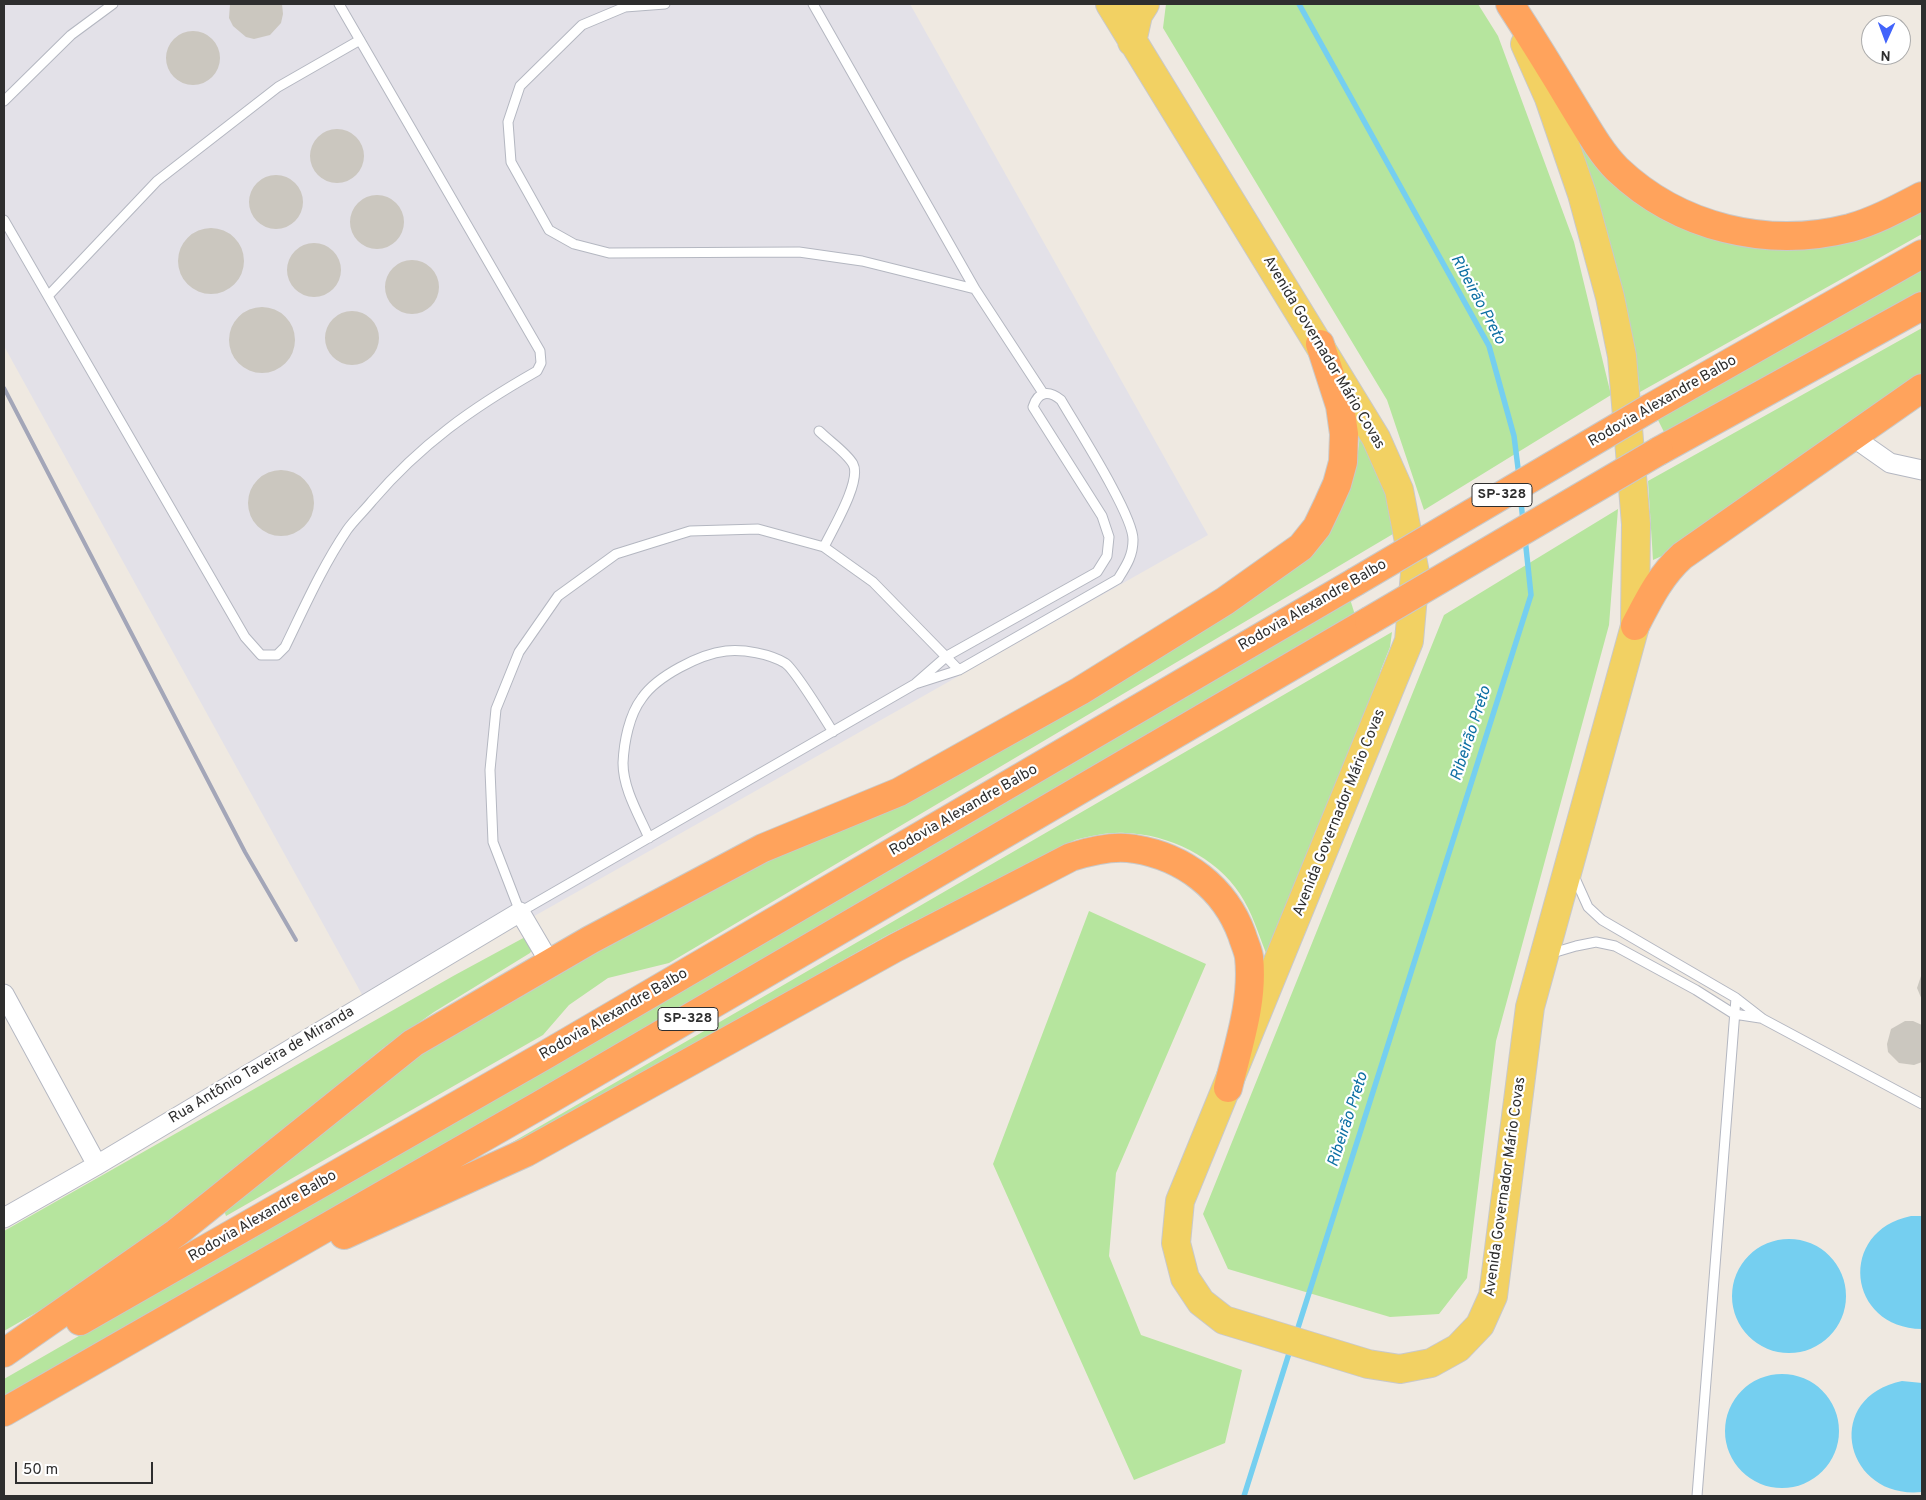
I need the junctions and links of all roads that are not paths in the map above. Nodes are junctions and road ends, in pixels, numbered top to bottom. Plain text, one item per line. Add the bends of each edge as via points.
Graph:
1 (113, 4) edge
2 (338, 4) edge
3 (665, 4) edge
4 (812, 4) edge
5 (1110, 4) edge
6 (1145, 4) edge
7 (1506, 4) edge
8 (1510, 4) edge
9 (360, 40) junction
10 (1132, 42) junction
11 (4, 101) edge
12 (1922, 196) edge
13 (4, 220) edge
14 (1922, 254) edge
15 (975, 289) junction
16 (48, 296) junction
17 (1922, 306) edge
18 (1320, 344) junction
19 (1922, 388) edge
20 (1042, 393) junction
21 (819, 431) dead end
22 (1853, 437) junction
23 (1922, 470) edge
24 (824, 547) junction
25 (1636, 626) junction
26 (947, 656) junction
27 (960, 670) junction
28 (915, 684) junction
29 (833, 732) junction
30 (649, 838) junction
31 (1569, 866) junction
32 (520, 912) junction
33 (1544, 956) junction
34 (550, 963) junction
35 (4, 994) edge
36 (1736, 998) junction
37 (1734, 1014) junction
38 (1763, 1019) junction
39 (1228, 1088) junction
40 (1922, 1104) edge
41 (97, 1164) junction
42 (4, 1218) edge
43 (188, 1305) junction
44 (4, 1352) edge
45 (4, 1365) edge
46 (4, 1412) edge
47 (1696, 1496) edge

1 - 11 lane via 71,35
2 - 9 lane
3 - 15 lane via 625,6 582,25 520,86 508,122 511,162 549,230 574,244 608,253 799,252 862,261
4 - 15 lane
5 - 10 main road, Avenida Governador Mário Covas
6 - 10 main road via 1138,15
7 - 25 main road, Avenida Governador Mário Covas via 1549,98 1584,203 1610,297 1622,356 1636,514
8 - 12 highway via 1616,168 1677,211 1716,227 1746,234 1786,237 1850,228 1881,217
9 - 16 lane via 278,87 157,181
9 - 16 lane via 540,351 541,362 537,371 484,401 398,470 348,529 319,576 286,647 277,655 261,655 245,637
10 - 18 main road, Avenida Governador Mário Covas
13 - 16 lane
14 - 45 highway, Rodovia Alexandre Balbo / SP-328, bridge via 1650,408 547,1054
15 - 20 lane
17 - 43 highway, SP-328, bridge via 1658,451 540,1105
18 - 34 highway via 1340,406 1344,434 1342,462 1338,484 1317,527 1301,547 1225,601 1080,691 899,792 763,848
18 - 39 main road, Avenida Governador Mário Covas via 1376,438 1399,490 1415,572 1410,641
19 - 22 highway
20 - 26 lane via 1035,399 1033,407 1102,516 1109,537 1107,556 1097,572
20 - 27 lane via 1054,394 1061,400 1128,517 1134,539 1130,560 1118,579
21 - 24 lane via 852,462 856,471 854,485
22 - 23 street via 1890,462
22 - 25 highway via 1682,556 1654,588
24 - 26 lane via 873,582
24 - 32 lane via 758,529 690,531 616,554 558,596 518,652 496,709 490,770 493,842
25 - 31 main road, Avenida Governador Mário Covas
26 - 27 lane
26 - 28 lane
27 - 28 lane
28 - 29 lane
29 - 30 lane
29 - 30 lane via 787,665 773,657 726,651 676,670 656,682 642,698 631,718 626,741 623,764 627,785
30 - 32 lane
31 - 33 main road, Avenida Governador Mário Covas
31 - 36 lane via 1588,907 1602,920
32 - 34 street
32 - 41 street, Rua Antônio Taveira de Miranda
33 - 37 lane via 1596,942 1614,946
33 - 39 main road, Avenida Governador Mário Covas via 1530,1007 1493,1296 1480,1325 1464,1343 1431,1363 1400,1369 1368,1364 1224,1320 1201,1302 1185,1278 1176,1244 1180,1202
34 - 44 highway via 386,1062 176,1233
35 - 41 street
36 - 37 lane
36 - 38 lane
37 - 38 lane
37 - 47 lane
38 - 40 lane
39 - 43 highway via 1249,998 1249,956 1235,916 1209,883 1174,859 1134,848 1091,851 1071,857 895,948 527,1152
41 - 42 street, Rua Antônio Taveira de Miranda
43 - 46 highway, SP-328

